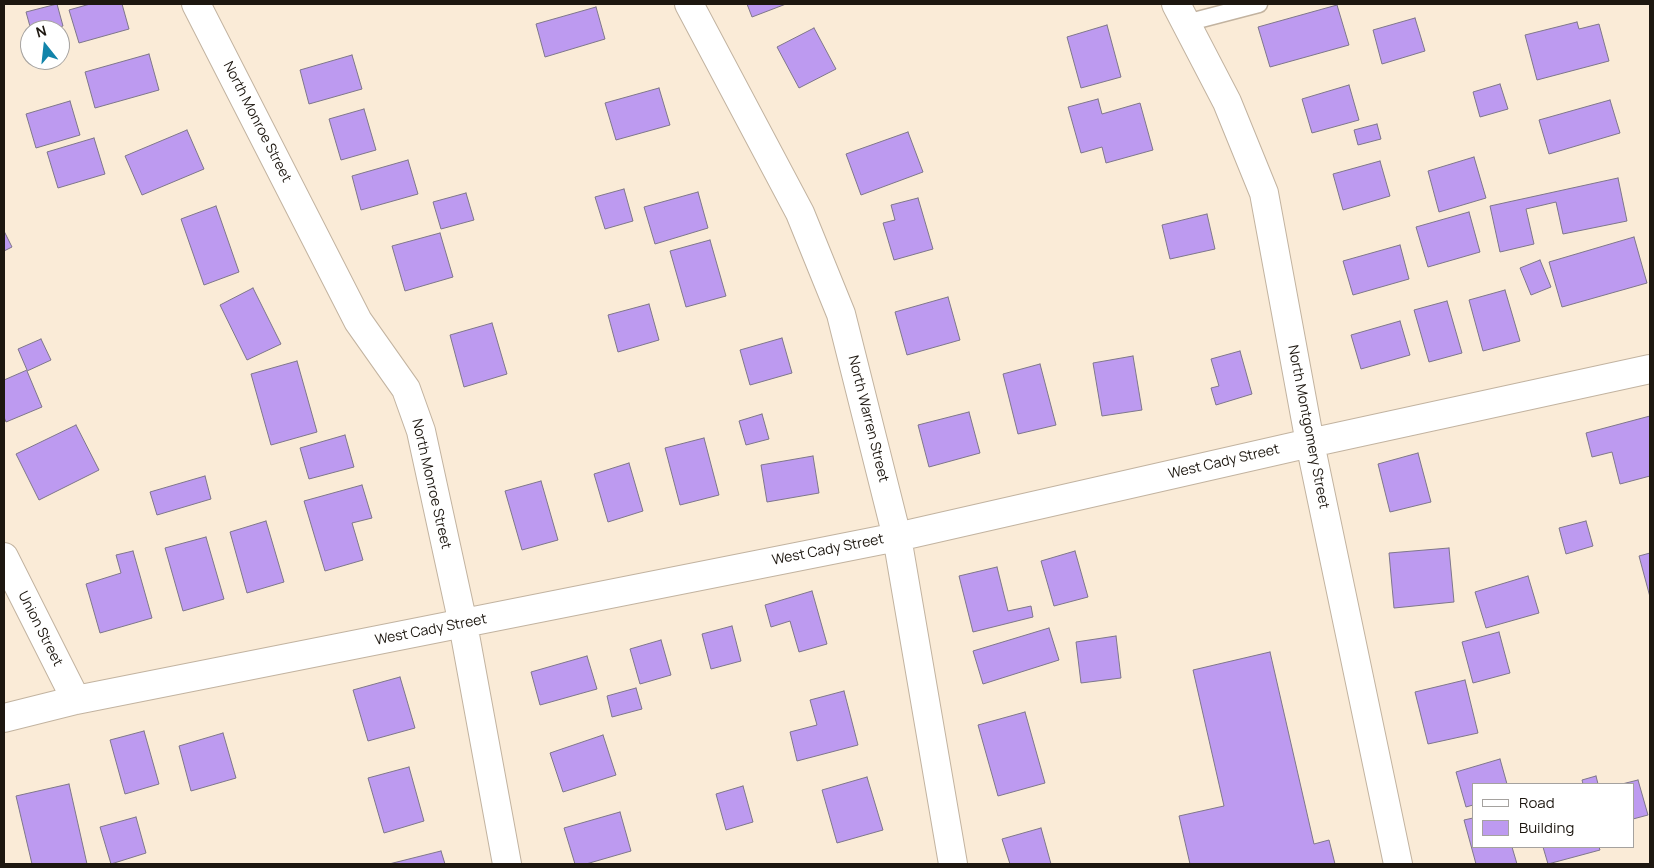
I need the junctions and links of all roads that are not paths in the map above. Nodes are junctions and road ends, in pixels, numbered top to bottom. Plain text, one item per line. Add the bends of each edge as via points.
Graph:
1 (196, 4) edge
2 (689, 4) edge
3 (1259, 4) edge
4 (1181, 14) edge
5 (1650, 369) edge
6 (1310, 443) junction
7 (897, 537) junction
8 (4, 557) edge
9 (463, 624) junction
10 (76, 700) junction
11 (4, 718) edge
12 (507, 864) edge
13 (953, 864) edge
14 (1398, 864) edge

1 - 9 street, North Monroe Street via 358,321 406,389 420,431
2 - 7 street, North Warren Street via 800,213 841,314
3 - 4 lane
4 - 6 street, North Montgomery Street via 1227,102 1264,194
5 - 6 street, West Cady Street
6 - 7 street, West Cady Street
6 - 14 street, North Montgomery Street
7 - 9 street, West Cady Street
7 - 13 street, North Warren Street
8 - 10 street, Union Street
9 - 10 street, West Cady Street
9 - 12 street, North Monroe Street
10 - 11 street, West Cady Street

